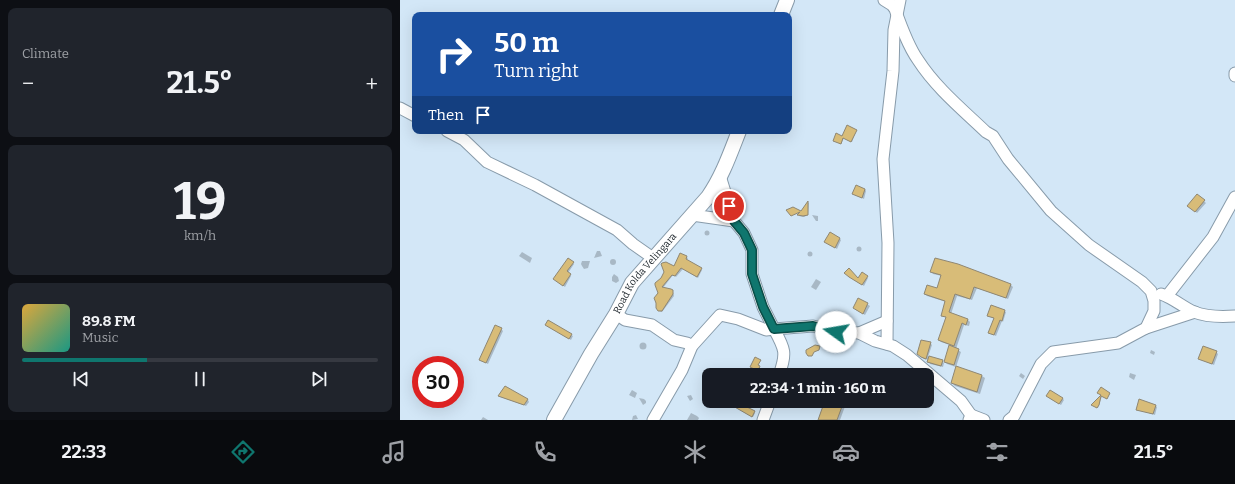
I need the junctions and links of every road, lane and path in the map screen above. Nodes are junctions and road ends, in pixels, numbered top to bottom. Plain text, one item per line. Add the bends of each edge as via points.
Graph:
1 (787, 0) edge
2 (884, 0) edge
3 (900, 0) edge
4 (782, 12) edge
5 (897, 16) junction
6 (1235, 73) edge
7 (1235, 76) edge
8 (400, 108) edge
9 (412, 114) edge
10 (452, 134) edge
11 (738, 134) edge
12 (720, 176) junction
13 (1235, 196) edge
14 (692, 215) junction
15 (734, 221) junction
16 (653, 258) junction
17 (1151, 291) junction
18 (1167, 296) junction
19 (1195, 312) junction
20 (616, 314) junction
21 (1235, 316) edge
22 (888, 321) junction
23 (1146, 328) junction
24 (774, 329) junction
25 (859, 333) junction
26 (887, 344) junction
27 (692, 346) junction
28 (781, 368) edge
29 (767, 408) edge
30 (970, 418) edge
31 (554, 420) edge
32 (653, 420) edge
33 (763, 420) edge
34 (984, 420) edge
35 (1009, 420) edge

1 - 4 main road
2 - 5 street via 892,5
3 - 5 street
5 - 17 street via 917,60 932,79 993,136 1008,159 1051,211 1089,245
5 - 22 street via 883,159 888,243
6 - 7 street
8 - 9 street
10 - 16 street via 464,140 488,162 611,227
11 - 12 main road, Road Kolda Velingara
12 - 14 main road, Road Kolda Velingara via 708,197
12 - 15 street
13 - 18 street via 1213,237
14 - 15 street
14 - 16 main road, Road Kolda Velingara
15 - 24 street via 744,233 752,250 752,274 763,307
16 - 20 main road, Road Kolda Velingara via 632,283
17 - 18 street
17 - 23 street via 1154,297 1154,311
18 - 19 street
19 - 21 street via 1222,317
19 - 23 street
20 - 27 street via 625,320 652,325 674,340
20 - 31 main road, Road Kolda Velingara
22 - 25 street
22 - 26 street
23 - 35 street via 1118,343 1053,352 1041,364 1014,416
24 - 25 street via 813,326 836,332
24 - 27 street via 766,330 720,315
24 - 28 street via 784,348
25 - 26 street
26 - 30 street via 907,354 961,401
27 - 32 street via 682,370
29 - 33 street
30 - 34 street

